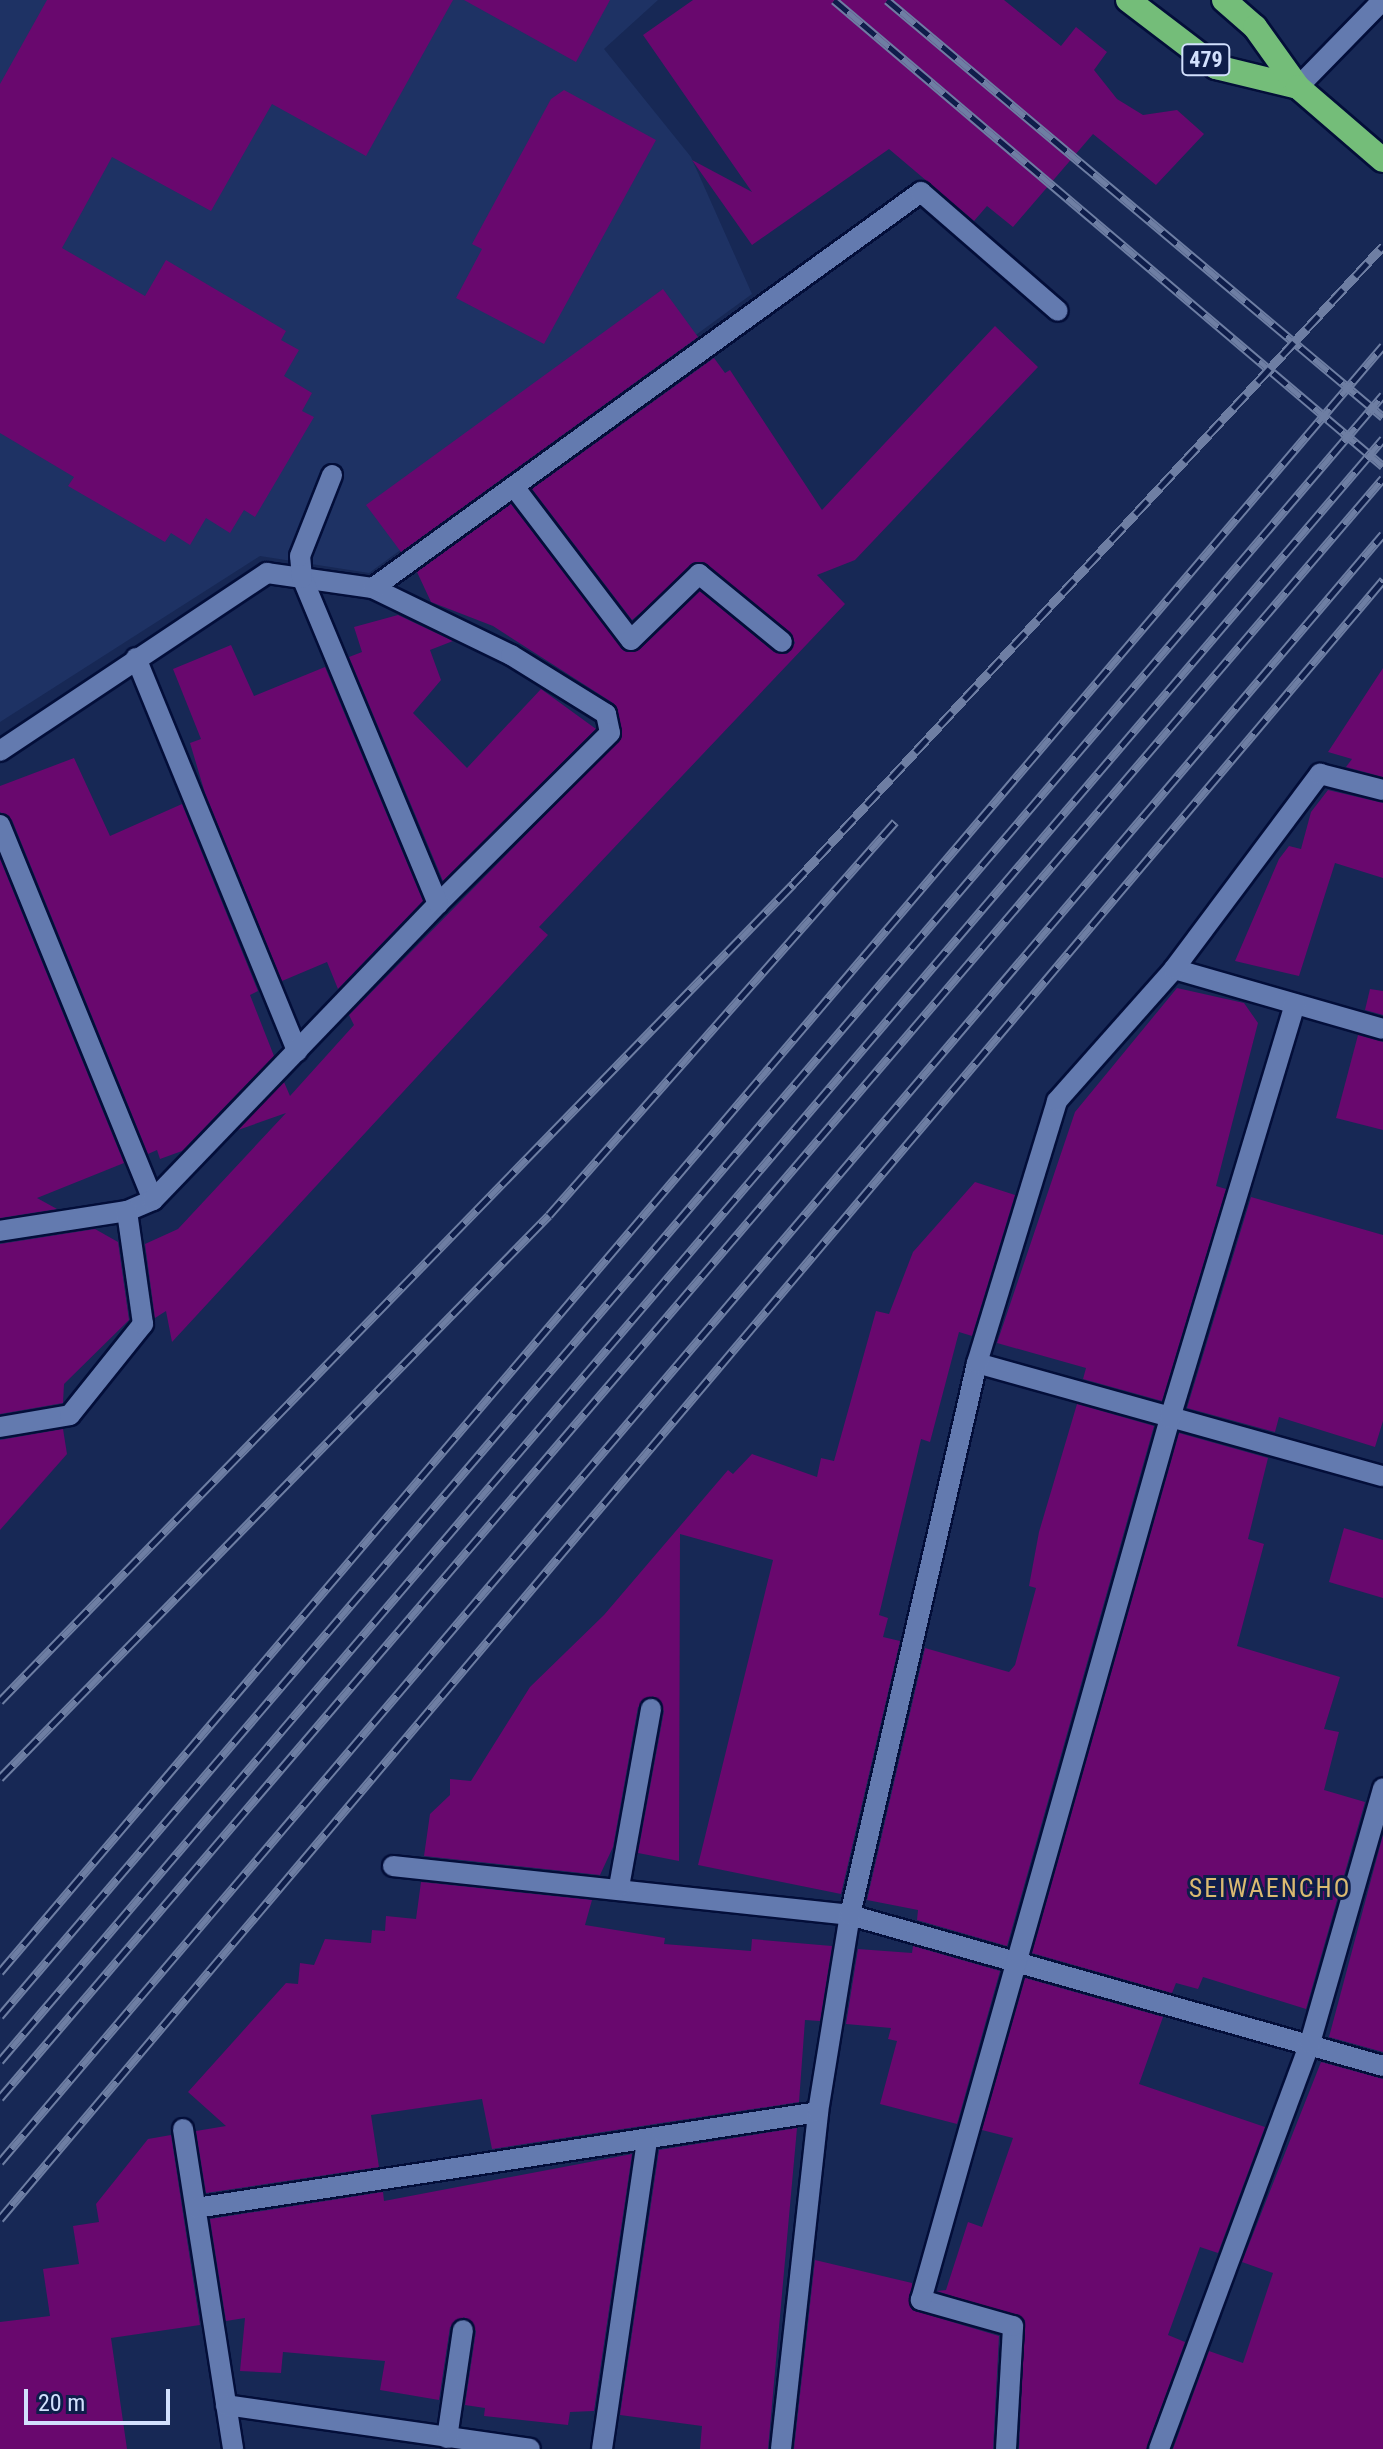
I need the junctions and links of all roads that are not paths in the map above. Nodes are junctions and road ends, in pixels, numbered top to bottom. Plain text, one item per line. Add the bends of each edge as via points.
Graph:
1 (1128, 0) edge
2 (1224, 0) edge
3 (1383, 0) edge
4 (1298, 87) junction
5 (1383, 160) edge
6 (1058, 311) dead end
7 (332, 475) dead end
8 (515, 488) junction
9 (302, 578) junction
10 (373, 588) junction
11 (782, 642) dead end
12 (136, 658) junction
13 (0, 751) edge
14 (1383, 790) edge
15 (0, 825) edge
16 (438, 904) junction
17 (1174, 969) junction
18 (1295, 1005) junction
19 (1383, 1029) edge
20 (297, 1051) junction
21 (153, 1200) junction
22 (127, 1211) junction
23 (0, 1231) edge
24 (977, 1363) junction
25 (1170, 1418) junction
26 (0, 1427) edge
27 (1383, 1476) edge
28 (651, 1709) dead end
29 (1383, 1788) edge
30 (393, 1866) dead end
31 (619, 1887) junction
32 (850, 1915) junction
33 (1019, 1964) junction
34 (1310, 2043) junction
35 (1383, 2066) edge
36 (818, 2112) junction
37 (183, 2129) dead end
38 (647, 2141) junction
39 (196, 2208) junction
40 (463, 2330) dead end
41 (226, 2405) junction
42 (447, 2438) junction
43 (233, 2449) edge
44 (528, 2449) edge
45 (602, 2449) edge
46 (781, 2449) edge
47 (1006, 2449) edge
48 (1159, 2449) edge

1 - 4 highway, 479 via 1216,67
2 - 4 highway, 479 via 1255,27
3 - 4 street
4 - 5 highway, 479
6 - 8 street via 921,192
7 - 9 street via 300,556
8 - 10 street
8 - 11 street via 631,640 699,574
9 - 10 street
9 - 12 street via 267,573
9 - 16 street
10 - 16 street via 538,672 606,714 610,733
12 - 13 street
12 - 20 street
14 - 17 street via 1320,774
15 - 21 street
16 - 20 street
17 - 18 street
17 - 24 street via 1057,1101
18 - 19 street
18 - 25 street
20 - 21 street
21 - 22 street
22 - 23 street
22 - 26 street via 143,1324 70,1415
24 - 25 street
24 - 32 street
25 - 27 street
25 - 33 street
28 - 31 street
29 - 34 street
30 - 31 street
31 - 32 street
32 - 33 street
32 - 36 street
33 - 34 street
33 - 47 street via 921,2300 1013,2326
34 - 35 street
34 - 48 street
36 - 38 street
36 - 46 street
37 - 39 street
38 - 39 street
38 - 45 street
39 - 41 street
40 - 42 street
41 - 42 street
41 - 43 street
42 - 44 street

